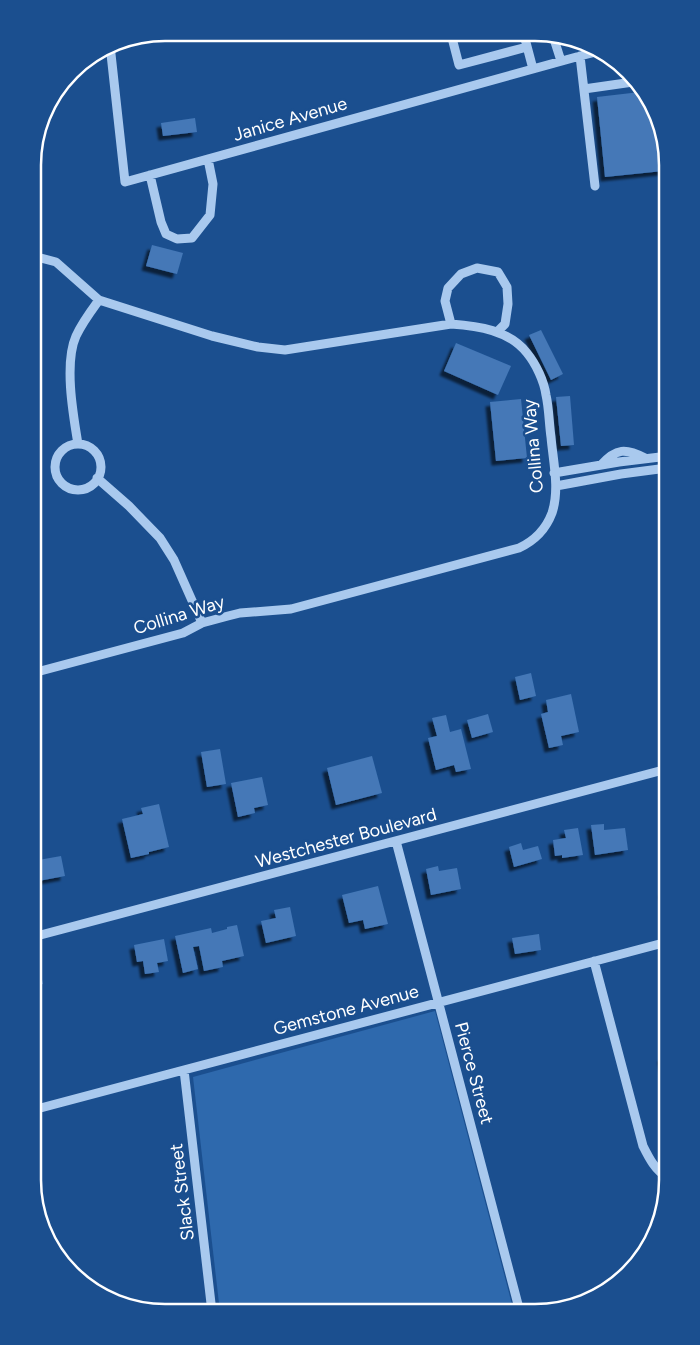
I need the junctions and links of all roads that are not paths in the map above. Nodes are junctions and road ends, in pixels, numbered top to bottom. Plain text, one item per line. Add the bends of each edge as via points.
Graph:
1 (453, 41) edge
2 (526, 41) edge
3 (555, 44) edge
4 (527, 47) junction
5 (111, 54) edge
6 (589, 54) edge
7 (580, 56) junction
8 (561, 61) junction
9 (532, 69) junction
10 (628, 83) edge
11 (584, 89) junction
12 (208, 159) junction
13 (150, 175) junction
14 (595, 186) dead end
15 (41, 258) edge
16 (100, 300) junction
17 (451, 324) junction
18 (496, 332) junction
19 (78, 444) junction
20 (659, 457) edge
21 (591, 467) junction
22 (659, 469) edge
23 (554, 474) junction
24 (97, 478) junction
25 (593, 479) junction
26 (556, 486) junction
27 (202, 623) junction
28 (41, 671) edge
29 (658, 772) edge
30 (396, 841) junction
31 (41, 935) edge
32 (658, 944) edge
33 (594, 961) junction
34 (438, 1002) junction
35 (184, 1070) junction
36 (41, 1108) edge
37 (658, 1170) edge
38 (211, 1304) edge
39 (518, 1304) edge

1 - 4 street via 459,65
2 - 4 street
3 - 8 street
4 - 9 street
5 - 13 street, Janice Avenue via 125,182
6 - 7 street, Janice Avenue
7 - 8 street, Janice Avenue
7 - 11 street
8 - 9 street, Janice Avenue
9 - 12 street, Janice Avenue
10 - 11 street
11 - 14 street
12 - 13 street, Janice Avenue
12 - 13 street via 213,184 210,215 192,238 178,239 166,234 160,222
15 - 16 street, Collina Way via 56,262
16 - 17 street, Collina Way via 212,336 285,350
16 - 19 street via 83,323 72,350 72,397
17 - 18 street, Collina Way
17 - 18 street via 445,301 448,288 461,274 477,268 498,272 507,287 505,324
18 - 23 street, Collina Way via 526,352 541,378 546,394
19 - 24 street via 96,454 100,466
19 - 24 street via 67,446 58,455 55,468 59,480 69,488 81,489
20 - 21 street via 646,458 632,451 616,452 601,465
21 - 23 street
21 - 25 street
22 - 25 street
23 - 26 street, Collina Way
24 - 27 street via 160,538 174,560
25 - 26 street
26 - 27 street, Collina Way via 552,513 542,530 518,548 291,609 240,613
27 - 28 street, Collina Way via 183,633
29 - 30 street, Westchester Boulevard
30 - 31 street, Westchester Boulevard
30 - 34 street, Pierce Street
32 - 33 street, Gemstone Avenue
33 - 34 street, Gemstone Avenue
33 - 37 street via 643,1146
34 - 35 street, Gemstone Avenue
34 - 39 street, Pierce Street
35 - 36 street, Gemstone Avenue
35 - 38 street, Slack Street

